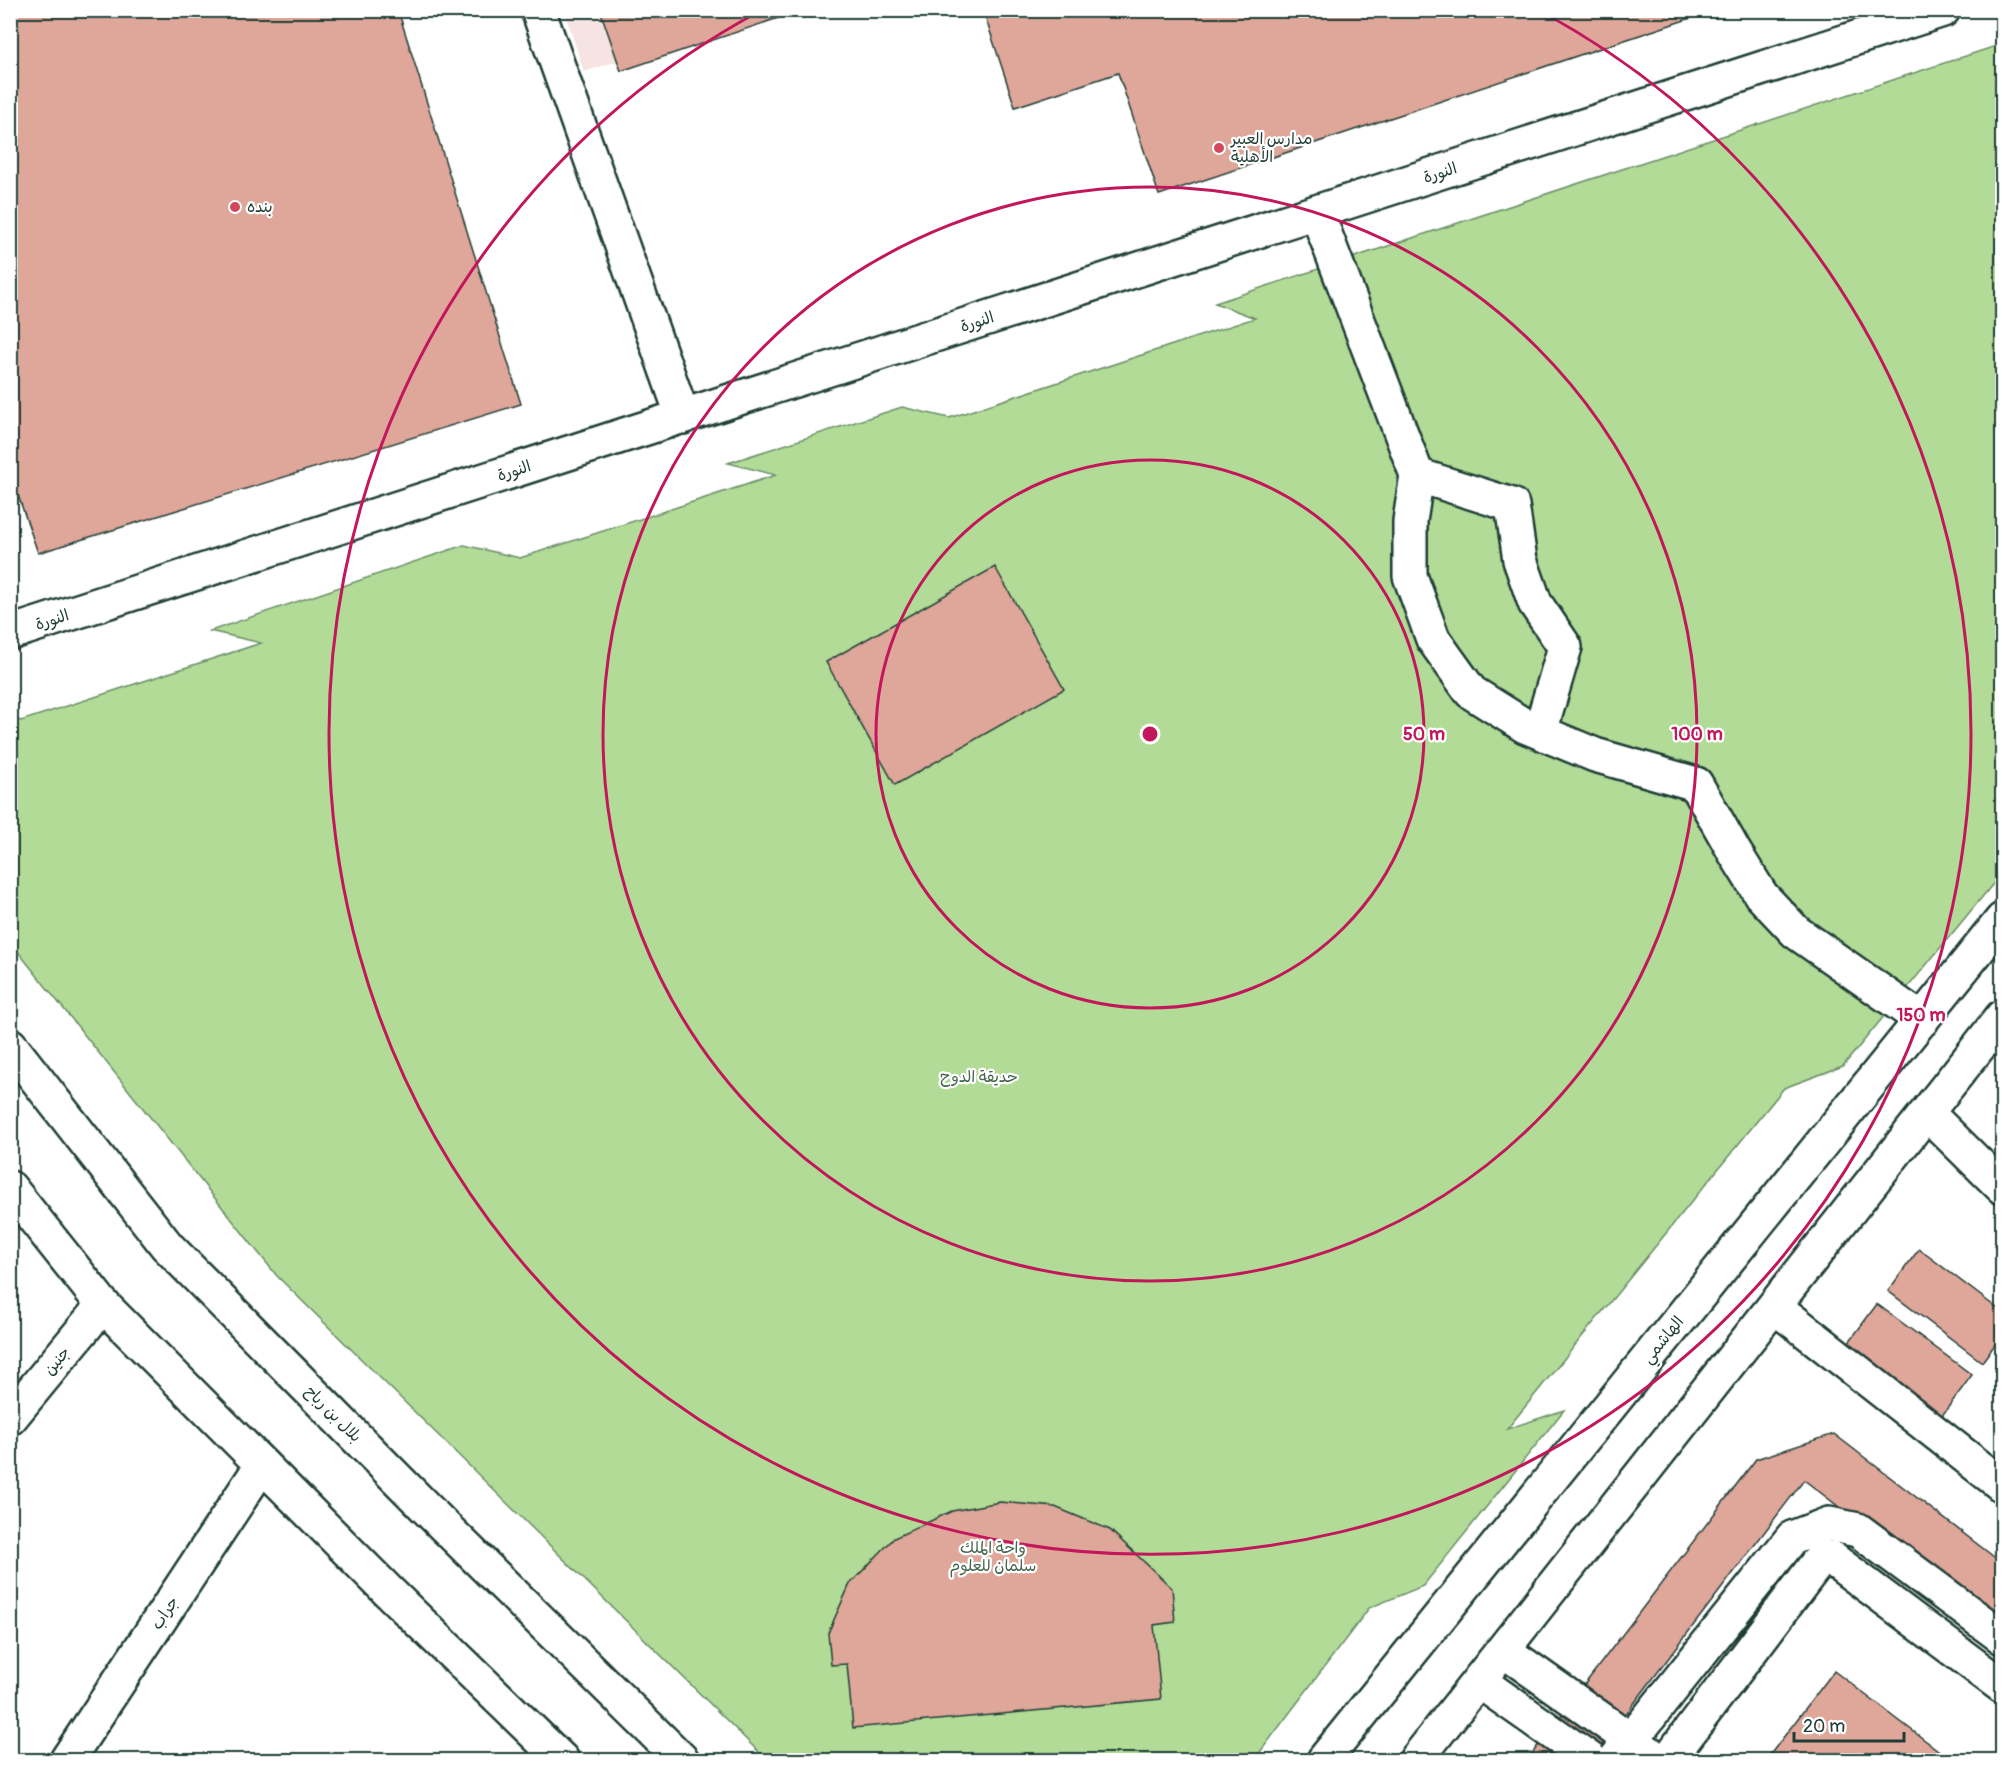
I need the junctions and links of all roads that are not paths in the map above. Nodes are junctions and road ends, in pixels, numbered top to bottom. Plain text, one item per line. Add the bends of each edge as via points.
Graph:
1 (538, 10) edge
2 (1943, 10) edge
3 (1317, 213) junction
4 (683, 417) junction
5 (1417, 475) junction
6 (10, 633) edge
7 (1540, 732) junction
8 (2002, 920) edge
9 (2002, 1017) edge
10 (1922, 1020) junction
11 (10, 1045) edge
12 (1927, 1113) junction
13 (2002, 1187) edge
14 (10, 1188) edge
15 (103, 1305) junction
16 (1774, 1306) junction
17 (10, 1418) edge
18 (262, 1465) junction
19 (2002, 1485) edge
20 (2002, 1637) edge
21 (1503, 1650) junction
22 (1479, 1681) junction
23 (2002, 1686) edge
24 (1623, 1751) edge
25 (67, 1761) edge
26 (562, 1761) edge
27 (682, 1761) edge
28 (1324, 1761) edge
29 (1416, 1761) edge
30 (1591, 1761) edge
31 (1661, 1761) edge
32 (1668, 1761) edge

1 - 4 street
2 - 3 street, النورة
3 - 4 street, النورة
3 - 5 street
4 - 6 street, النورة
5 - 7 street via 1410,521 1410,576 1433,639 1471,692
5 - 7 street via 1512,505 1520,560 1535,603 1565,648
7 - 10 street via 1595,755 1696,784 1761,895 1796,932
8 - 10 street, الهاشمي
9 - 12 street
10 - 28 street, الهاشمي
11 - 27 street, بلال بن رباح via 167,1246
12 - 13 street
12 - 16 street
14 - 15 street
15 - 17 street, جنين
15 - 18 street
16 - 19 street
16 - 21 street
18 - 25 street, جراب
18 - 26 street
20 - 24 street via 1858,1530 1829,1524 1792,1538
21 - 22 street
21 - 24 street
22 - 29 street
22 - 30 street
23 - 32 street via 1831,1558 1818,1562
24 - 31 street

